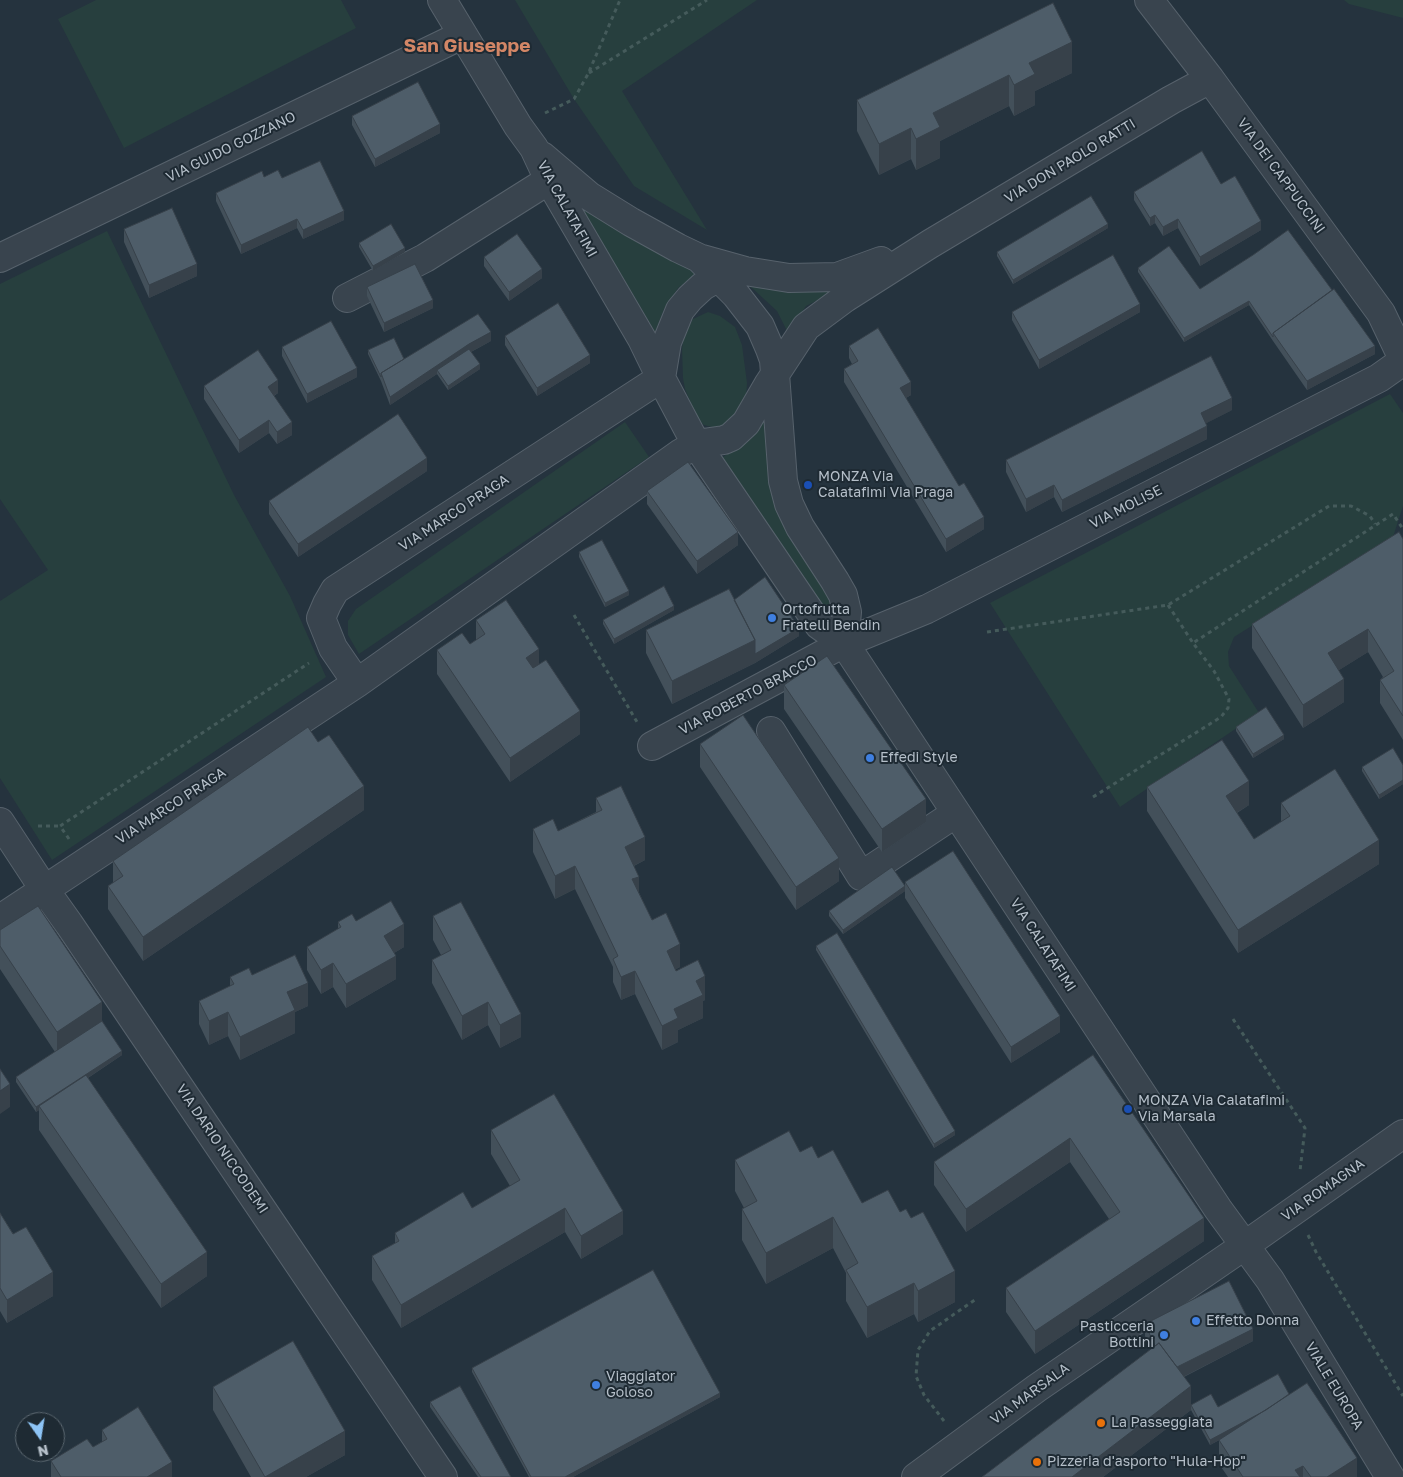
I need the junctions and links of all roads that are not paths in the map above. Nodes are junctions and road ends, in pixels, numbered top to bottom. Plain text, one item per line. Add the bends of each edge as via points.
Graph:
1 (442, 0) edge
2 (1149, 0) edge
3 (462, 35) junction
4 (1210, 79) junction
5 (534, 148) junction
6 (548, 180) junction
7 (930, 244) junction
8 (0, 258) edge
9 (699, 258) junction
10 (745, 270) junction
11 (719, 277) junction
12 (347, 298) dead end
13 (1403, 360) edge
14 (776, 373) junction
15 (661, 378) junction
16 (696, 444) junction
17 (844, 644) junction
18 (357, 683) junction
19 (771, 731) dead end
20 (652, 746) road end
21 (956, 813) junction
22 (1, 826) edge
23 (44, 889) junction
24 (0, 919) edge
25 (1403, 1134) edge
26 (1244, 1246) junction
27 (443, 1477) edge
28 (916, 1477) edge
29 (1390, 1477) edge

1 - 3 street
2 - 4 street, VIA DEI CAPPUCCINI
3 - 5 street
3 - 8 street, VIA GUIDO GOZZANO
4 - 7 street, VIA DON PAOLO RATTI
4 - 13 street, VIA DEI CAPPUCCINI via 1381,313
5 - 6 street, VIA CALATAFIMI
5 - 9 street, VIA CALATAFIMI via 589,196
6 - 12 street via 425,258
6 - 15 street, VIA CALATAFIMI via 642,339
7 - 10 street, VIA DON PAOLO RATTI via 837,277 789,278
7 - 14 street, VIA DON PAOLO RATTI via 806,327
9 - 10 street, VIA DON PAOLO RATTI
9 - 11 street, VIA CALATAFIMI
10 - 11 street
11 - 14 street, VIA CALATAFIMI via 760,326
11 - 15 street via 703,286 680,310 667,342
13 - 17 street, VIA MOLISE via 1379,378 927,609
14 - 16 street via 739,431 731,438
14 - 17 street, VIA CALATAFIMI via 783,481 800,527 842,595 847,612
15 - 16 street, VIA CALATAFIMI
15 - 18 street, VIA MARCO PRAGA via 335,590 322,618 333,648
16 - 17 street, VIA CALATAFIMI via 819,625
16 - 18 street, VIA MARCO PRAGA
17 - 20 street, VIA ROBERTO BRACCO
17 - 21 street, VIA CALATAFIMI
18 - 23 street, VIA MARCO PRAGA
19 - 21 street via 861,876
21 - 26 street, VIA CALATAFIMI
22 - 23 street, VIA DARIO NICCODEMI
23 - 24 street
23 - 27 street, VIA DARIO NICCODEMI
25 - 26 street, VIA ROMAGNA
26 - 28 street, VIA MARSALA via 1036,1388
26 - 29 street, VIALE EUROPA via 1270,1280

